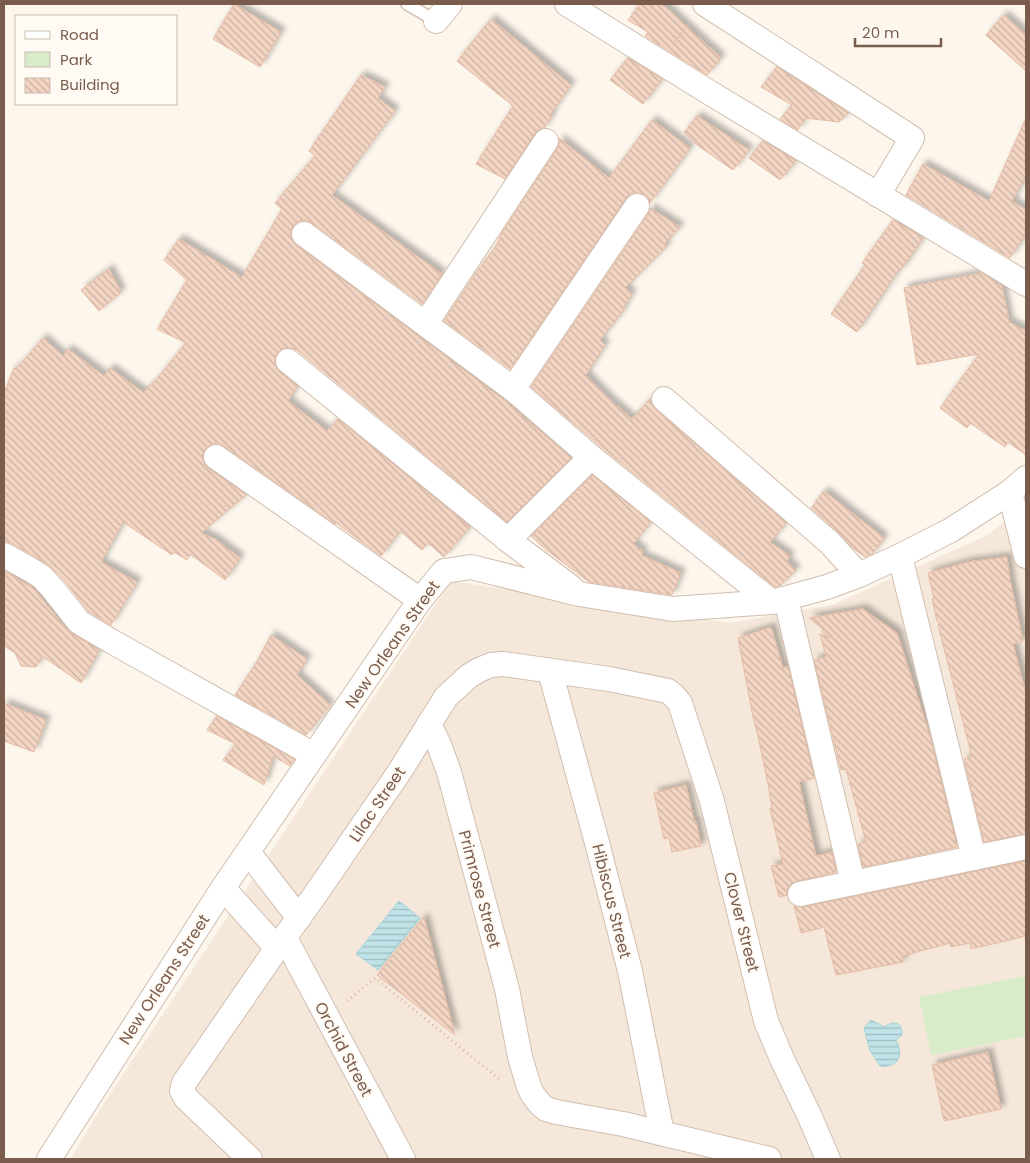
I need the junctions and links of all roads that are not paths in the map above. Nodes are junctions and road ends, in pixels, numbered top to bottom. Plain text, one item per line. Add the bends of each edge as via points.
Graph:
1 (407, 4) edge
2 (567, 4) edge
3 (698, 11) edge
4 (443, 12) edge
5 (546, 141) dead end
6 (878, 195) junction
7 (637, 206) dead end
8 (304, 234) dead end
9 (1026, 284) edge
10 (426, 323) junction
11 (288, 361) dead end
12 (513, 389) junction
13 (664, 399) dead end
14 (216, 457) dead end
15 (590, 458) junction
16 (1018, 485) edge
17 (508, 540) junction
18 (4, 556) edge
19 (900, 556) junction
20 (1026, 556) edge
21 (859, 575) junction
22 (579, 594) junction
23 (420, 600) junction
24 (779, 601) junction
25 (550, 671) junction
26 (660, 689) joint
27 (429, 724) junction
28 (314, 755) junction
29 (1026, 847) edge
30 (248, 852) junction
31 (974, 858) junction
32 (853, 883) junction
33 (223, 888) junction
34 (800, 894) dead end
35 (299, 918) junction
36 (281, 943) junction
37 (662, 1134) junction
38 (49, 1159) edge
39 (250, 1159) edge
40 (404, 1159) edge
41 (769, 1159) edge
42 (828, 1159) edge

1 - 4 lane
2 - 6 street
3 - 6 street via 912,138
5 - 10 street
6 - 9 street
7 - 12 street
8 - 10 street
10 - 12 street
11 - 17 street
12 - 15 street
13 - 21 street via 830,543
14 - 23 street
15 - 17 street
15 - 24 street
16 - 19 street, New Orleans Street via 951,530
16 - 20 street
17 - 22 street
18 - 28 street via 42,577 79,622
19 - 21 street, New Orleans Street
19 - 31 street
21 - 24 street, New Orleans Street
22 - 23 street, New Orleans Street via 471,567 444,571
22 - 24 street, New Orleans Street via 673,609
23 - 28 street, New Orleans Street
24 - 32 street
25 - 26 street, Lilac Street
25 - 27 street, Lilac Street via 502,664 479,670 446,697
25 - 37 street, Hibiscus Street via 630,971
26 - 42 street, Clover Street via 668,691 680,703 712,801 766,1021
27 - 35 street, Lilac Street
27 - 37 street, Primrose Street via 449,772 507,989 528,1087 546,1108 556,1112
28 - 30 street, New Orleans Street
29 - 31 street
30 - 33 street, New Orleans Street
30 - 35 street
31 - 32 street
32 - 34 street
33 - 36 street, Orchid Street
33 - 38 street, New Orleans Street
35 - 36 street, Lilac Street
36 - 39 street, Lilac Street via 184,1083 182,1091
36 - 40 street, Orchid Street via 327,1018
37 - 41 street

